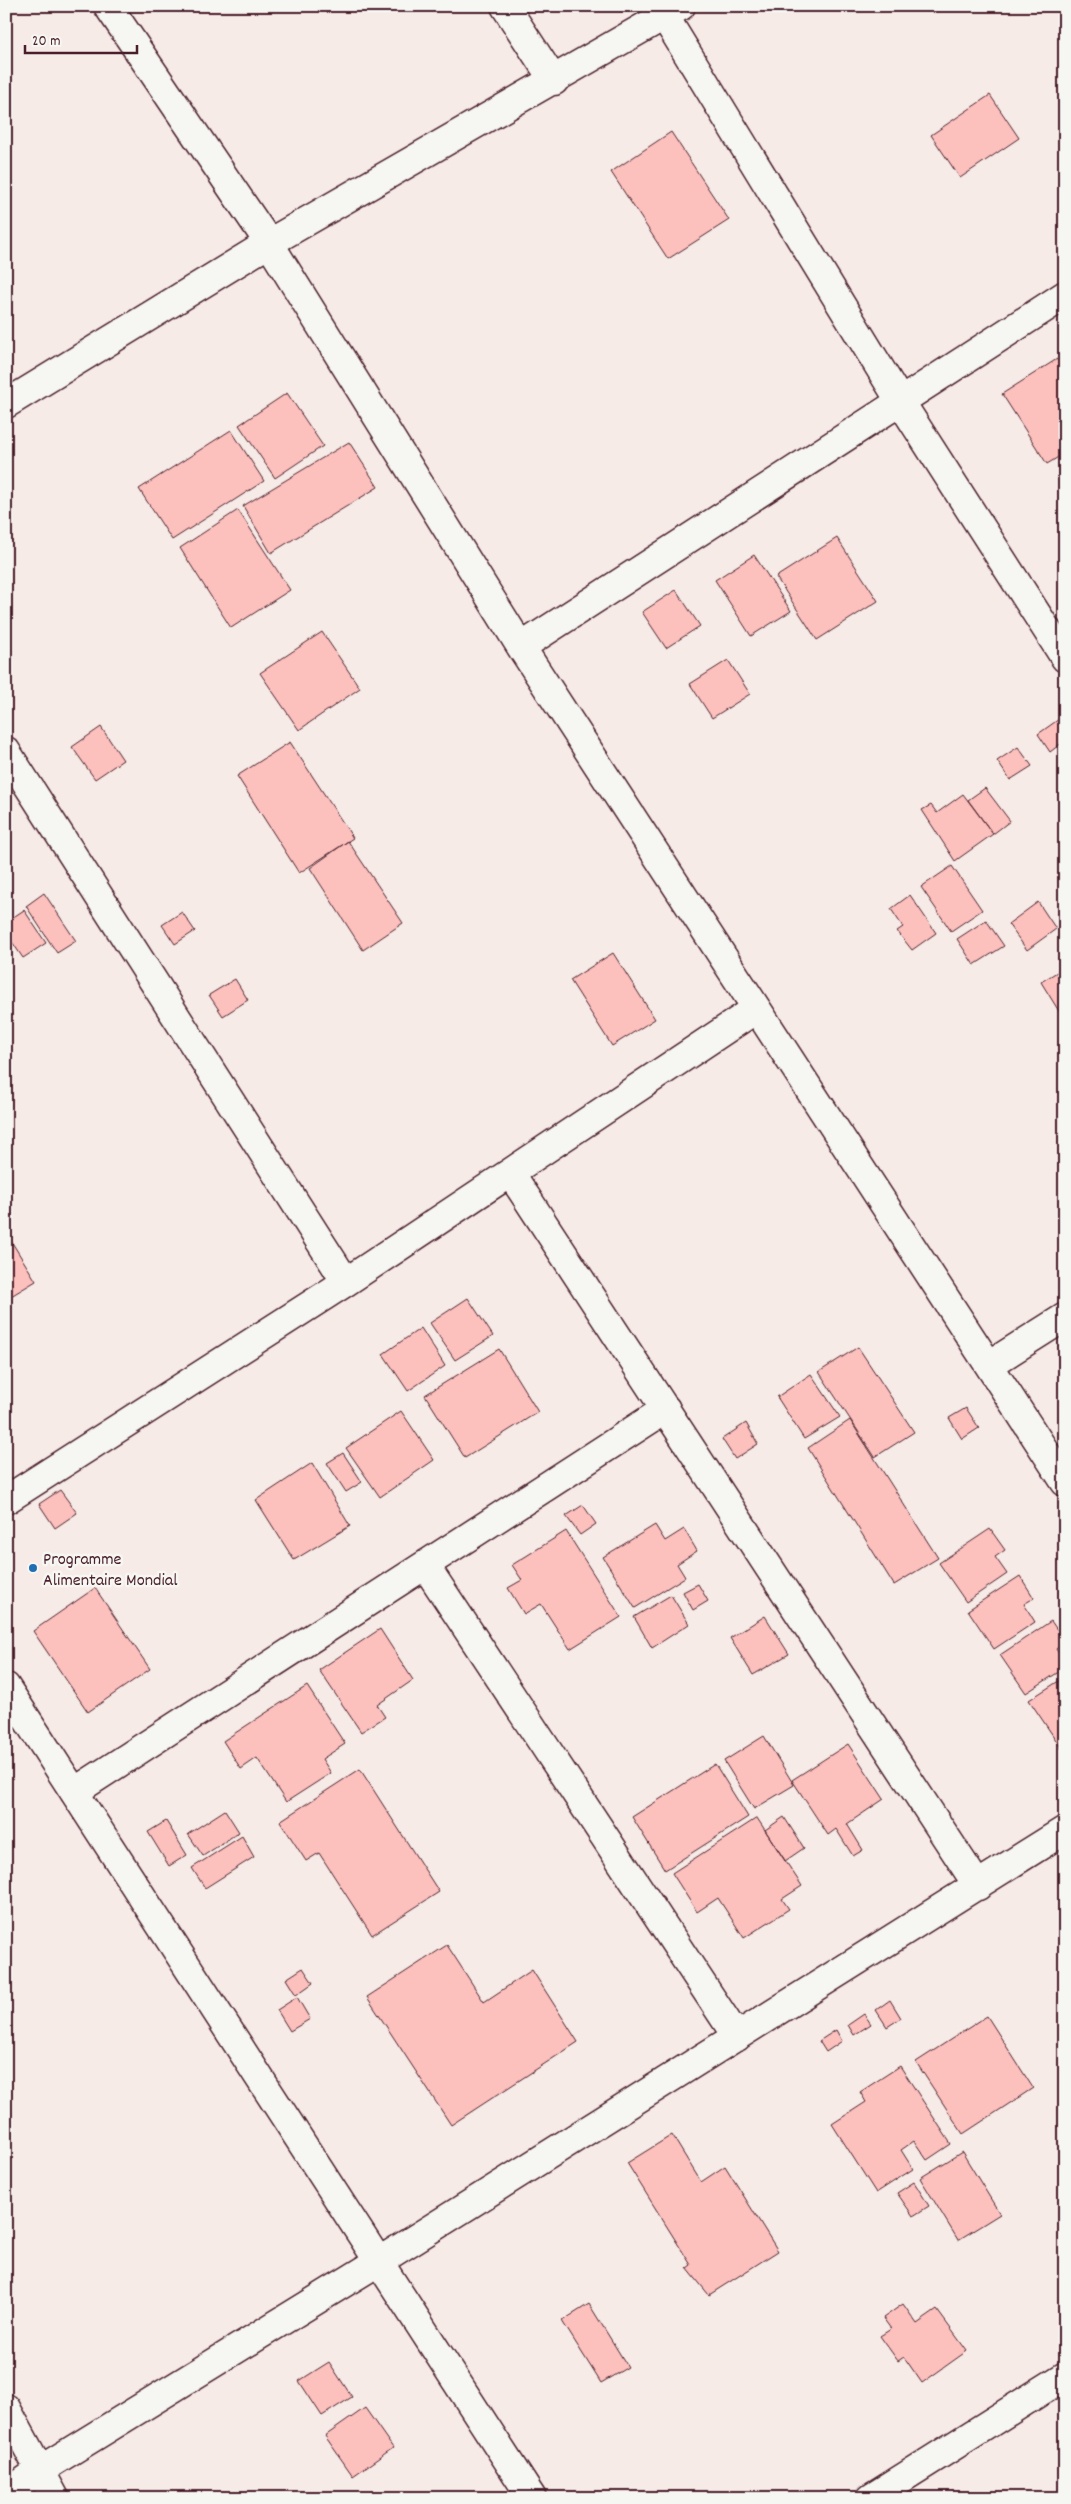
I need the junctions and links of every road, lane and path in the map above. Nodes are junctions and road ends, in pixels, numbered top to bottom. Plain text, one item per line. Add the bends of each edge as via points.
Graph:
1 (108, 6) edge
2 (505, 6) edge
3 (673, 12) edge
4 (554, 81) junction
5 (268, 243) junction
6 (1065, 295) edge
7 (900, 401) junction
8 (6, 404) edge
9 (521, 647) junction
10 (1065, 658) edge
11 (6, 751) edge
12 (756, 1009) junction
13 (511, 1174) junction
14 (346, 1282) junction
15 (1065, 1317) edge
16 (989, 1366) junction
17 (666, 1409) junction
18 (1065, 1482) edge
19 (6, 1500) edge
20 (425, 1565) junction
21 (6, 1687) edge
22 (74, 1792) junction
23 (1065, 1830) edge
24 (978, 1886) junction
25 (737, 2037) junction
26 (378, 2262) junction
27 (1065, 2376) edge
28 (6, 2408) edge
29 (40, 2470) junction
30 (6, 2494) edge
31 (55, 2498) edge
32 (532, 2498) edge
33 (871, 2498) edge

1 - 5 street
2 - 4 street
3 - 4 street
3 - 7 street
4 - 5 street
5 - 8 street
5 - 9 street
6 - 7 street
7 - 9 street
7 - 10 street
9 - 12 street
11 - 14 street
12 - 13 street
12 - 16 street
13 - 14 street
13 - 17 street
14 - 19 street
15 - 16 street
16 - 18 street
17 - 20 street
17 - 24 street
20 - 22 street
20 - 25 street
21 - 22 street
22 - 26 street
23 - 24 street
24 - 25 street
25 - 26 street
26 - 29 street
26 - 32 street
27 - 33 street
28 - 29 street
29 - 30 street
29 - 31 street

